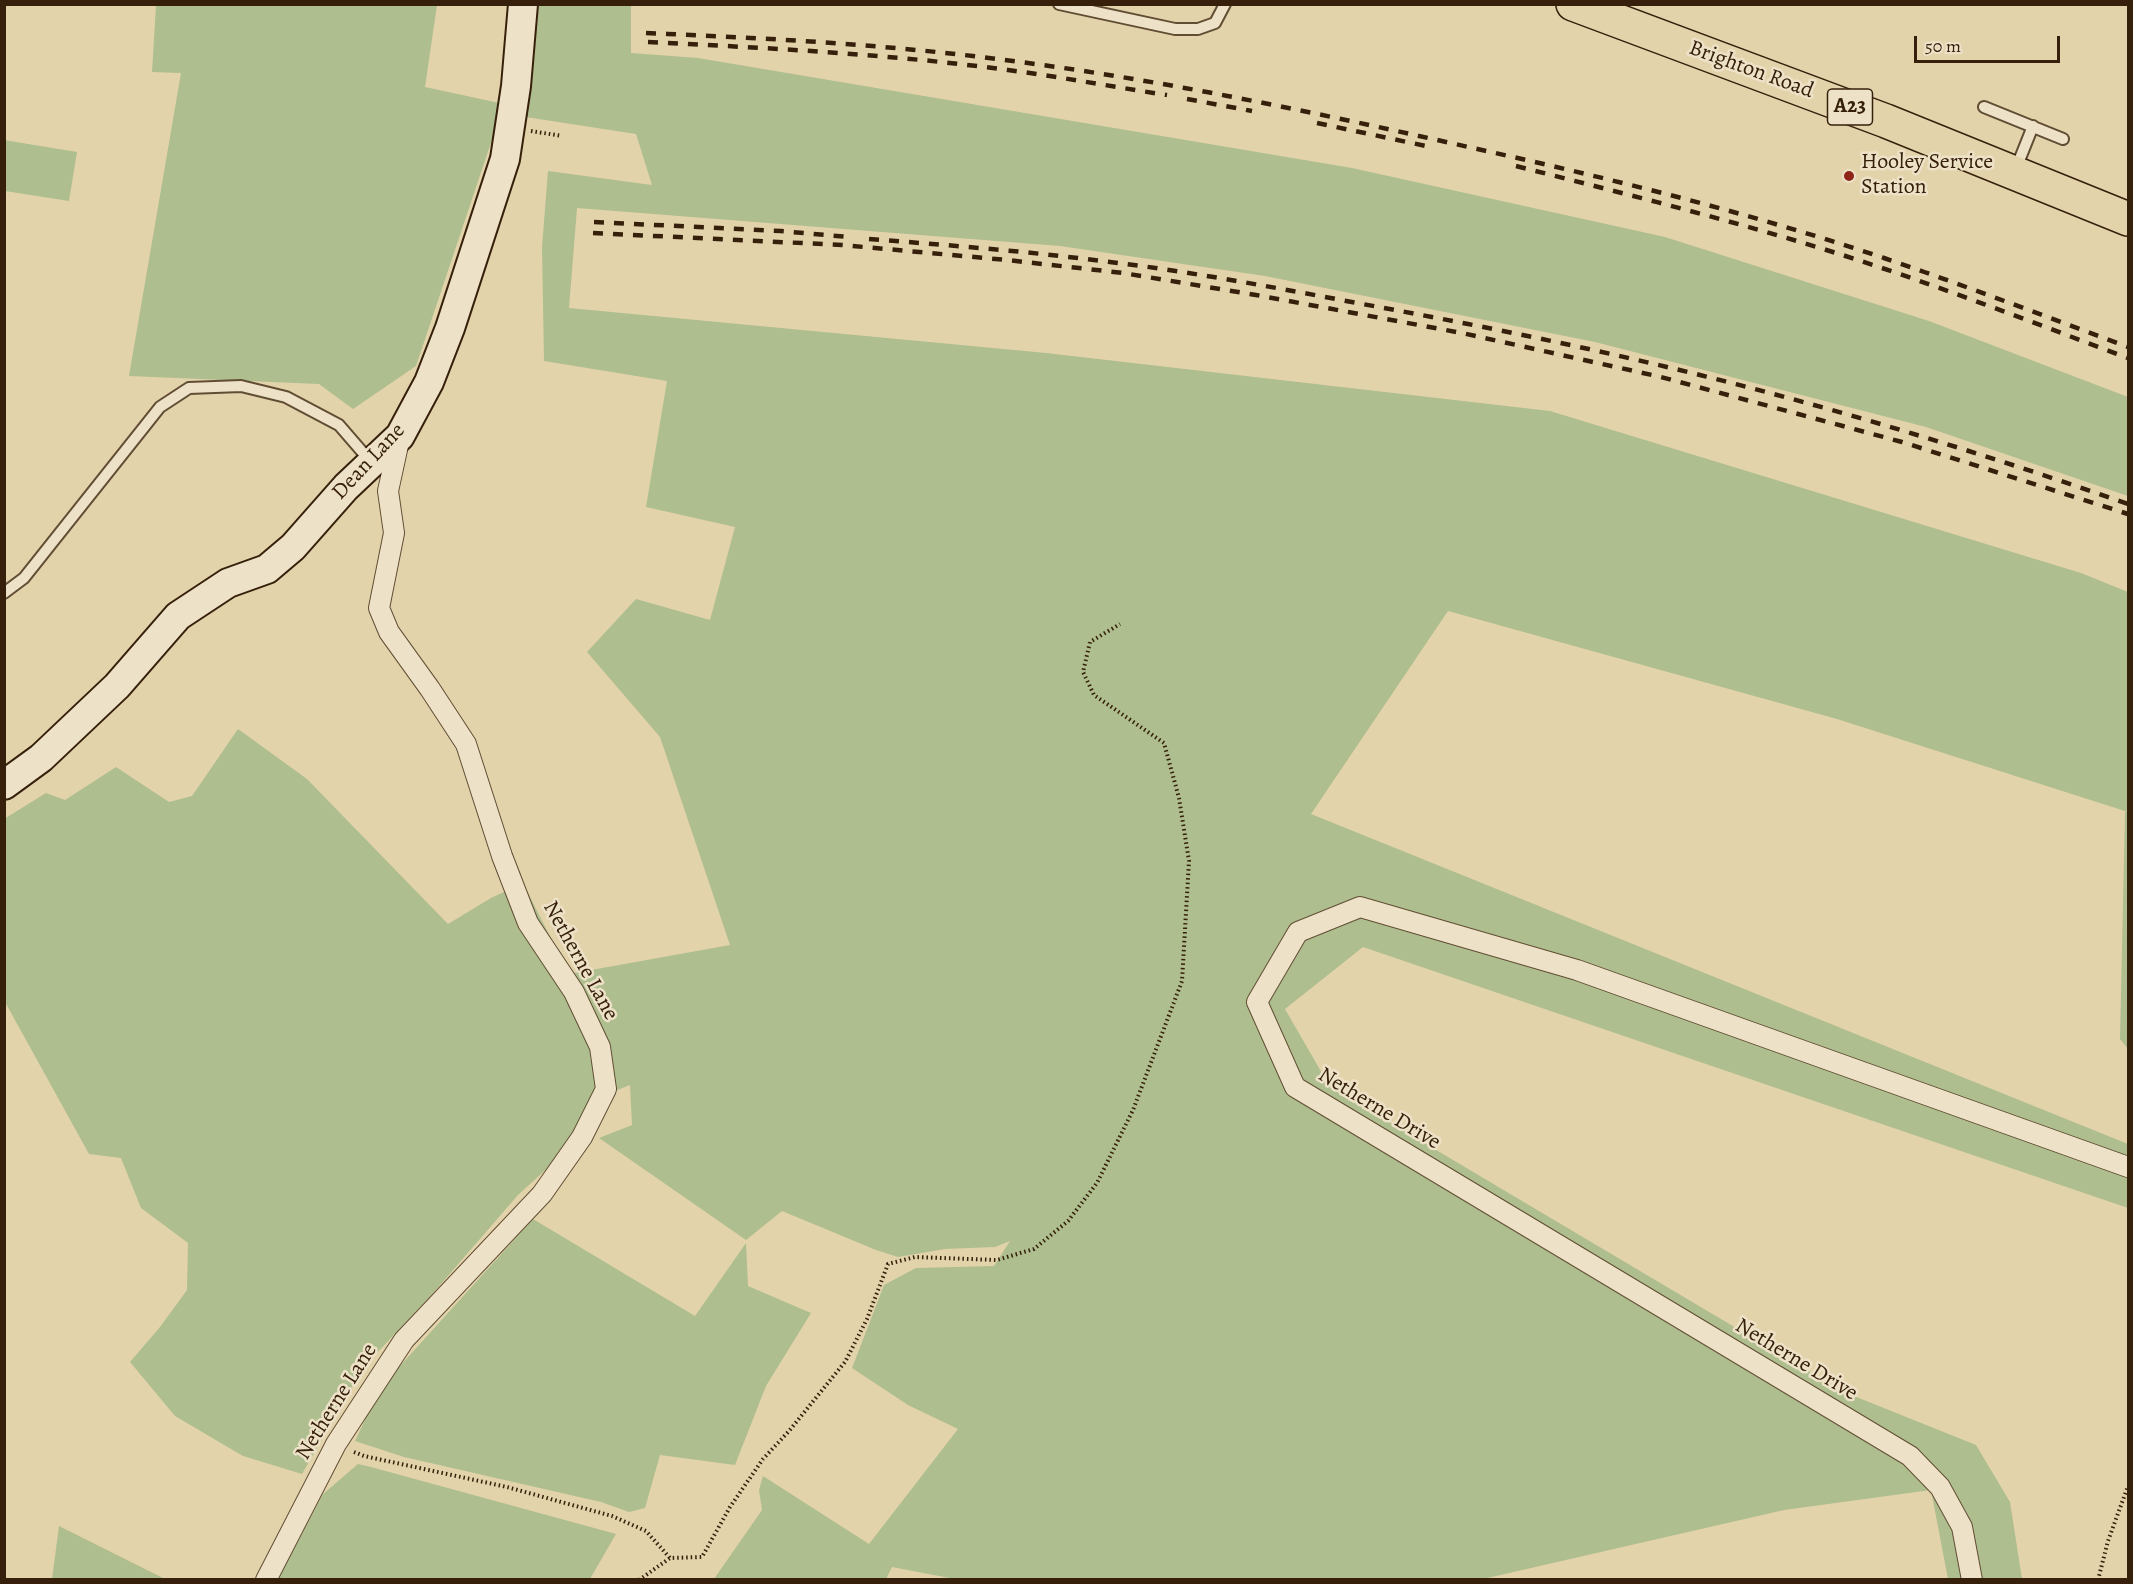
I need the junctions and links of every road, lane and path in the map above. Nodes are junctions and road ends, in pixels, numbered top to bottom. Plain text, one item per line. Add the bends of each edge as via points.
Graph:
1 (523, 4) edge
2 (1059, 4) edge
3 (1225, 4) edge
4 (1573, 4) edge
5 (1984, 107) dead end
6 (2033, 126) junction
7 (510, 128) junction
8 (562, 136) dead end
9 (2063, 139) dead end
10 (2014, 173) junction
11 (2128, 219) edge
12 (400, 436) junction
13 (372, 463) junction
14 (4, 593) edge
15 (1120, 624) dead end
16 (4, 785) edge
17 (2128, 1167) edge
18 (336, 1444) junction
19 (2128, 1486) edge
20 (669, 1558) junction
21 (266, 1580) edge
22 (639, 1580) edge
23 (1972, 1580) edge
24 (2098, 1580) edge

1 - 7 street, Dean Lane
2 - 3 lane via 1175,29 1198,29 1215,23
4 - 10 highway, Brighton Road / A23
5 - 6 lane
6 - 9 lane
6 - 10 lane
7 - 8 path
7 - 12 street, Dean Lane via 505,159 450,327 429,382
10 - 11 highway, Brighton Road / A23
12 - 13 street, Dean Lane
12 - 18 street, Netherne Lane via 388,491 394,533 379,608 389,632 466,744 528,923 574,992 600,1047 606,1089 582,1137 542,1194 404,1340
13 - 14 lane via 339,425 286,397 241,386 189,388 160,407 24,578
13 - 16 street, Dean Lane via 267,569 228,583 178,616 117,686 41,758
15 - 20 path via 1090,642 1083,672 1094,694 1164,743 1179,798 1189,861 1182,981 1133,1110 1097,1183 1068,1221 1034,1249 997,1260 915,1257 888,1264 846,1362 763,1459 702,1557
17 - 23 street, Netherne Drive via 1577,970 1360,907 1298,932 1257,1002 1295,1087 1910,1456 1940,1487 1962,1527
18 - 20 path via 364,1456 507,1487 612,1516 646,1532
18 - 21 street, Netherne Lane
19 - 24 path
20 - 22 path

